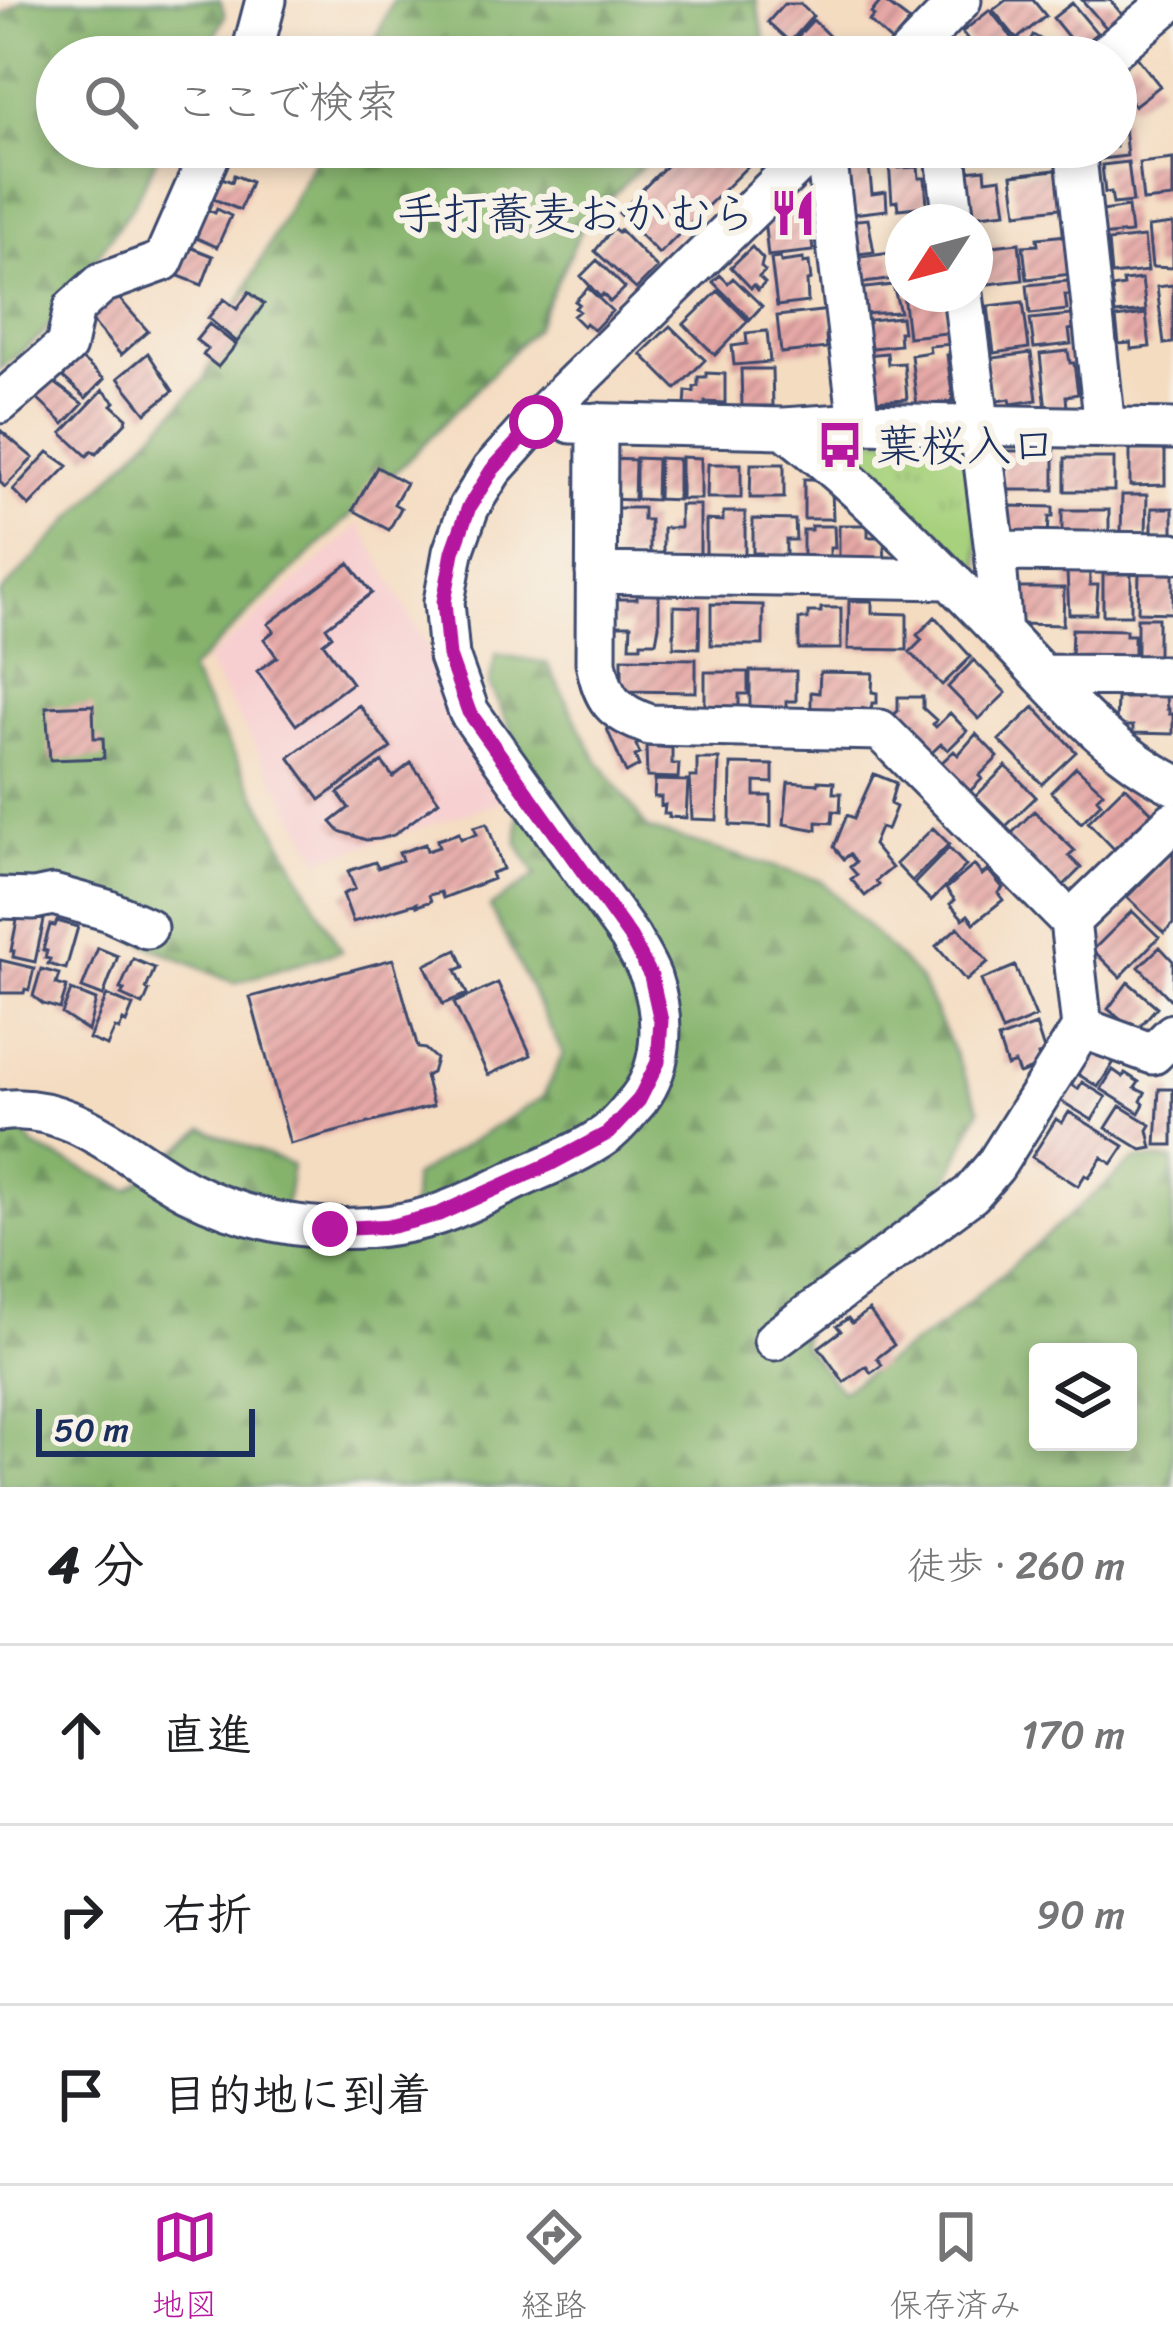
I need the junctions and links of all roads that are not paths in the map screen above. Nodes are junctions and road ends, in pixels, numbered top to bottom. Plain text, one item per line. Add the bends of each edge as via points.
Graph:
1 (266, 0) edge
2 (1172, 0) edge
3 (960, 1) edge
4 (257, 36) edge
5 (931, 36) edge
6 (1129, 36) edge
7 (203, 168) edge
8 (794, 168) edge
9 (828, 168) edge
10 (948, 168) edge
11 (1077, 168) edge
12 (952, 204) edge
13 (965, 312) edge
14 (0, 403) edge
15 (536, 422) junction
16 (597, 423) junction
17 (859, 423) junction
18 (978, 425) junction
19 (784, 428) junction
20 (1105, 428) junction
21 (1173, 429) edge
22 (995, 551) junction
23 (1173, 553) edge
24 (596, 573) junction
25 (947, 579) junction
26 (1002, 633) junction
27 (1042, 675) junction
28 (1173, 676) edge
29 (1173, 784) edge
30 (1173, 822) edge
31 (0, 898) edge
32 (1070, 921) junction
33 (147, 928) dead end
34 (1082, 1028) junction
35 (1173, 1034) edge
36 (0, 1111) edge
37 (774, 1340) dead end

1 - 4 street
2 - 6 street
3 - 5 street
7 - 14 street via 163,261 102,283 74,308 66,346
8 - 15 street
9 - 17 street
10 - 12 street
11 - 20 street
13 - 18 street
15 - 16 street
15 - 36 street via 469,507 444,602 449,656 469,712 651,976 661,1021 658,1062 639,1100 608,1133 439,1214 330,1229 252,1217 58,1117
16 - 19 street
16 - 24 street
17 - 18 street
17 - 19 street
18 - 20 street
18 - 22 street
19 - 25 street
20 - 21 street
22 - 23 street
22 - 26 street
24 - 25 street
24 - 32 street via 601,687 629,718 880,730
25 - 26 street
26 - 27 street
27 - 28 street
27 - 29 street via 1103,738
30 - 32 street
31 - 33 street via 53,895
32 - 34 street
34 - 35 street via 1153,1054
34 - 37 street via 971,1194

